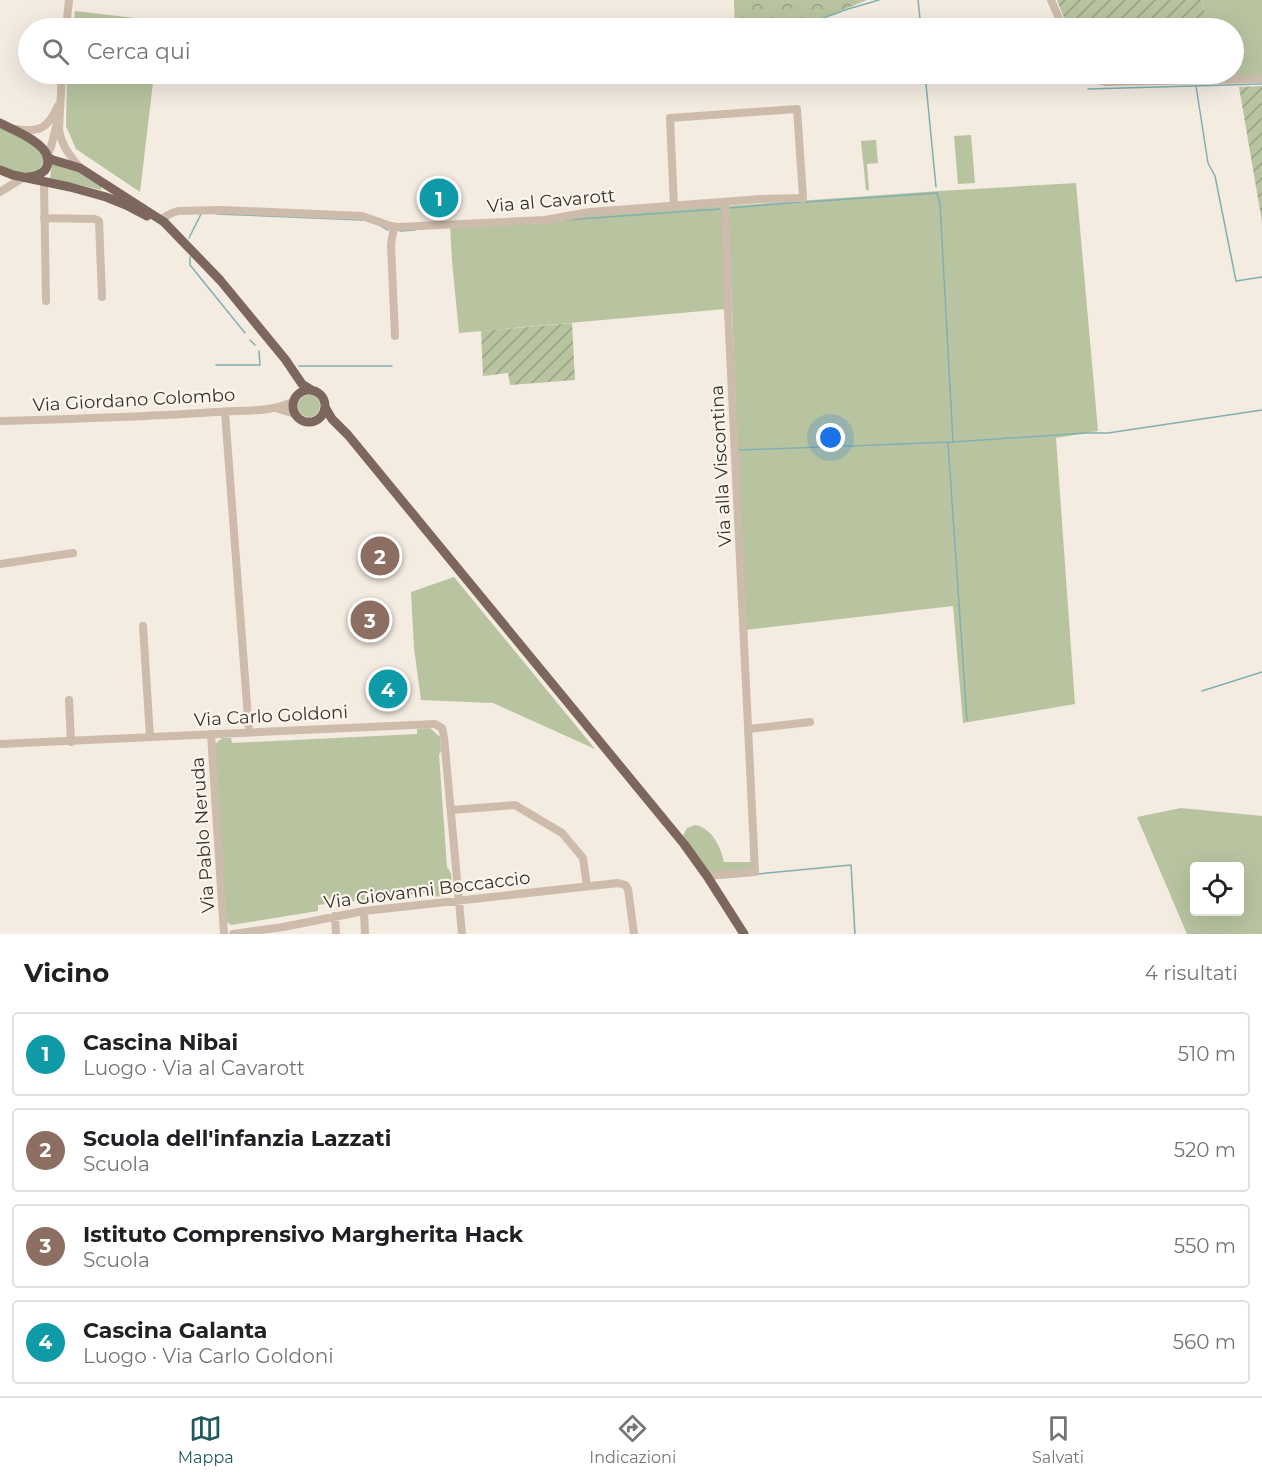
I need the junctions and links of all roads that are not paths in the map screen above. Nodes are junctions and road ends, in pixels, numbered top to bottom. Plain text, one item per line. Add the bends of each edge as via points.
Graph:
1 (69, 0) edge
2 (1051, 0) edge
3 (67, 18) edge
4 (1059, 18) edge
5 (1244, 79) edge
6 (1262, 79) edge
7 (61, 84) edge
8 (61, 89) junction
9 (60, 108) junction
10 (4, 125) edge
11 (47, 156) junction
12 (80, 168) junction
13 (0, 170) edge
14 (25, 177) junction
15 (44, 182) junction
16 (0, 192) edge
17 (725, 203) junction
18 (674, 206) junction
19 (44, 218) junction
20 (161, 219) junction
21 (394, 226) junction
22 (181, 239) junction
23 (102, 297) dead end
24 (46, 301) dead end
25 (395, 336) dead end
26 (285, 359) junction
27 (313, 391) junction
28 (295, 400) junction
29 (325, 407) junction
30 (269, 409) junction
31 (225, 412) junction
32 (295, 414) junction
33 (0, 421) edge
34 (314, 421) junction
35 (348, 435) junction
36 (73, 553) dead end
37 (0, 564) edge
38 (142, 626) dead end
39 (69, 700) dead end
40 (810, 722) dead end
41 (749, 729) junction
42 (249, 732) junction
43 (211, 734) junction
44 (150, 737) junction
45 (71, 741) junction
46 (2, 744) edge
47 (451, 810) junction
48 (707, 876) junction
49 (587, 886) junction
50 (459, 901) junction
51 (364, 911) junction
52 (335, 916) junction
53 (224, 934) edge
54 (233, 934) edge
55 (336, 934) edge
56 (365, 934) edge
57 (462, 934) edge
58 (634, 934) edge
59 (744, 934) edge

1 - 3 street
2 - 4 street
5 - 6 street
7 - 8 street
8 - 9 street
8 - 10 street via 56,110 41,128 29,131
9 - 11 street
9 - 12 street via 61,141
10 - 11 main road via 40,145
11 - 12 main road
11 - 14 main road via 41,173
12 - 20 main road
13 - 14 main road
14 - 15 main road
14 - 16 street
15 - 19 street
15 - 22 main road via 116,201
17 - 18 street, Via al Cavarott
17 - 18 street, Via al Cavarott via 803,198 797,109 670,118
17 - 41 street, Via alla Viscontina
18 - 21 street, Via al Cavarott via 545,220
19 - 23 street via 99,221
19 - 24 street
20 - 21 street, Via al Cavarott via 178,212 222,210 362,216
20 - 22 main road
21 - 25 street via 391,244
22 - 26 main road
26 - 27 main road via 302,384
26 - 28 main road
27 - 28 main road via 302,392
27 - 29 main road via 322,397
28 - 30 street, Via Giordano Colombo
28 - 32 main road
29 - 34 main road via 321,417
29 - 35 main road
30 - 31 street, Via Giordano Colombo
30 - 32 street, Via Giordano Colombo
31 - 33 street, Via Giordano Colombo
31 - 42 street
32 - 34 main road via 303,421
34 - 35 main road via 330,424
35 - 48 main road
36 - 37 street
38 - 44 street
39 - 45 street
40 - 41 street
41 - 48 street, Via alla Viscontina via 755,872
42 - 43 street, Via Carlo Goldoni
42 - 47 street, Via Carlo Goldoni via 435,724 442,728 444,737
43 - 44 street, Via Carlo Goldoni
43 - 53 street, Via Pablo Neruda
44 - 45 street, Via Carlo Goldoni
45 - 46 street, Via Carlo Goldoni
47 - 49 street via 515,805 562,833 583,858
47 - 50 street, Via Carlo Goldoni
48 - 59 main road
49 - 50 street, Via Giovanni Boccaccio
49 - 58 street, Via Giovanni Boccaccio via 625,885
50 - 51 street, Via Giovanni Boccaccio
50 - 57 street, Via Carlo Goldoni
51 - 52 street, Via Giovanni Boccaccio
51 - 56 street
52 - 54 street, Via Giovanni Boccaccio
52 - 55 street

